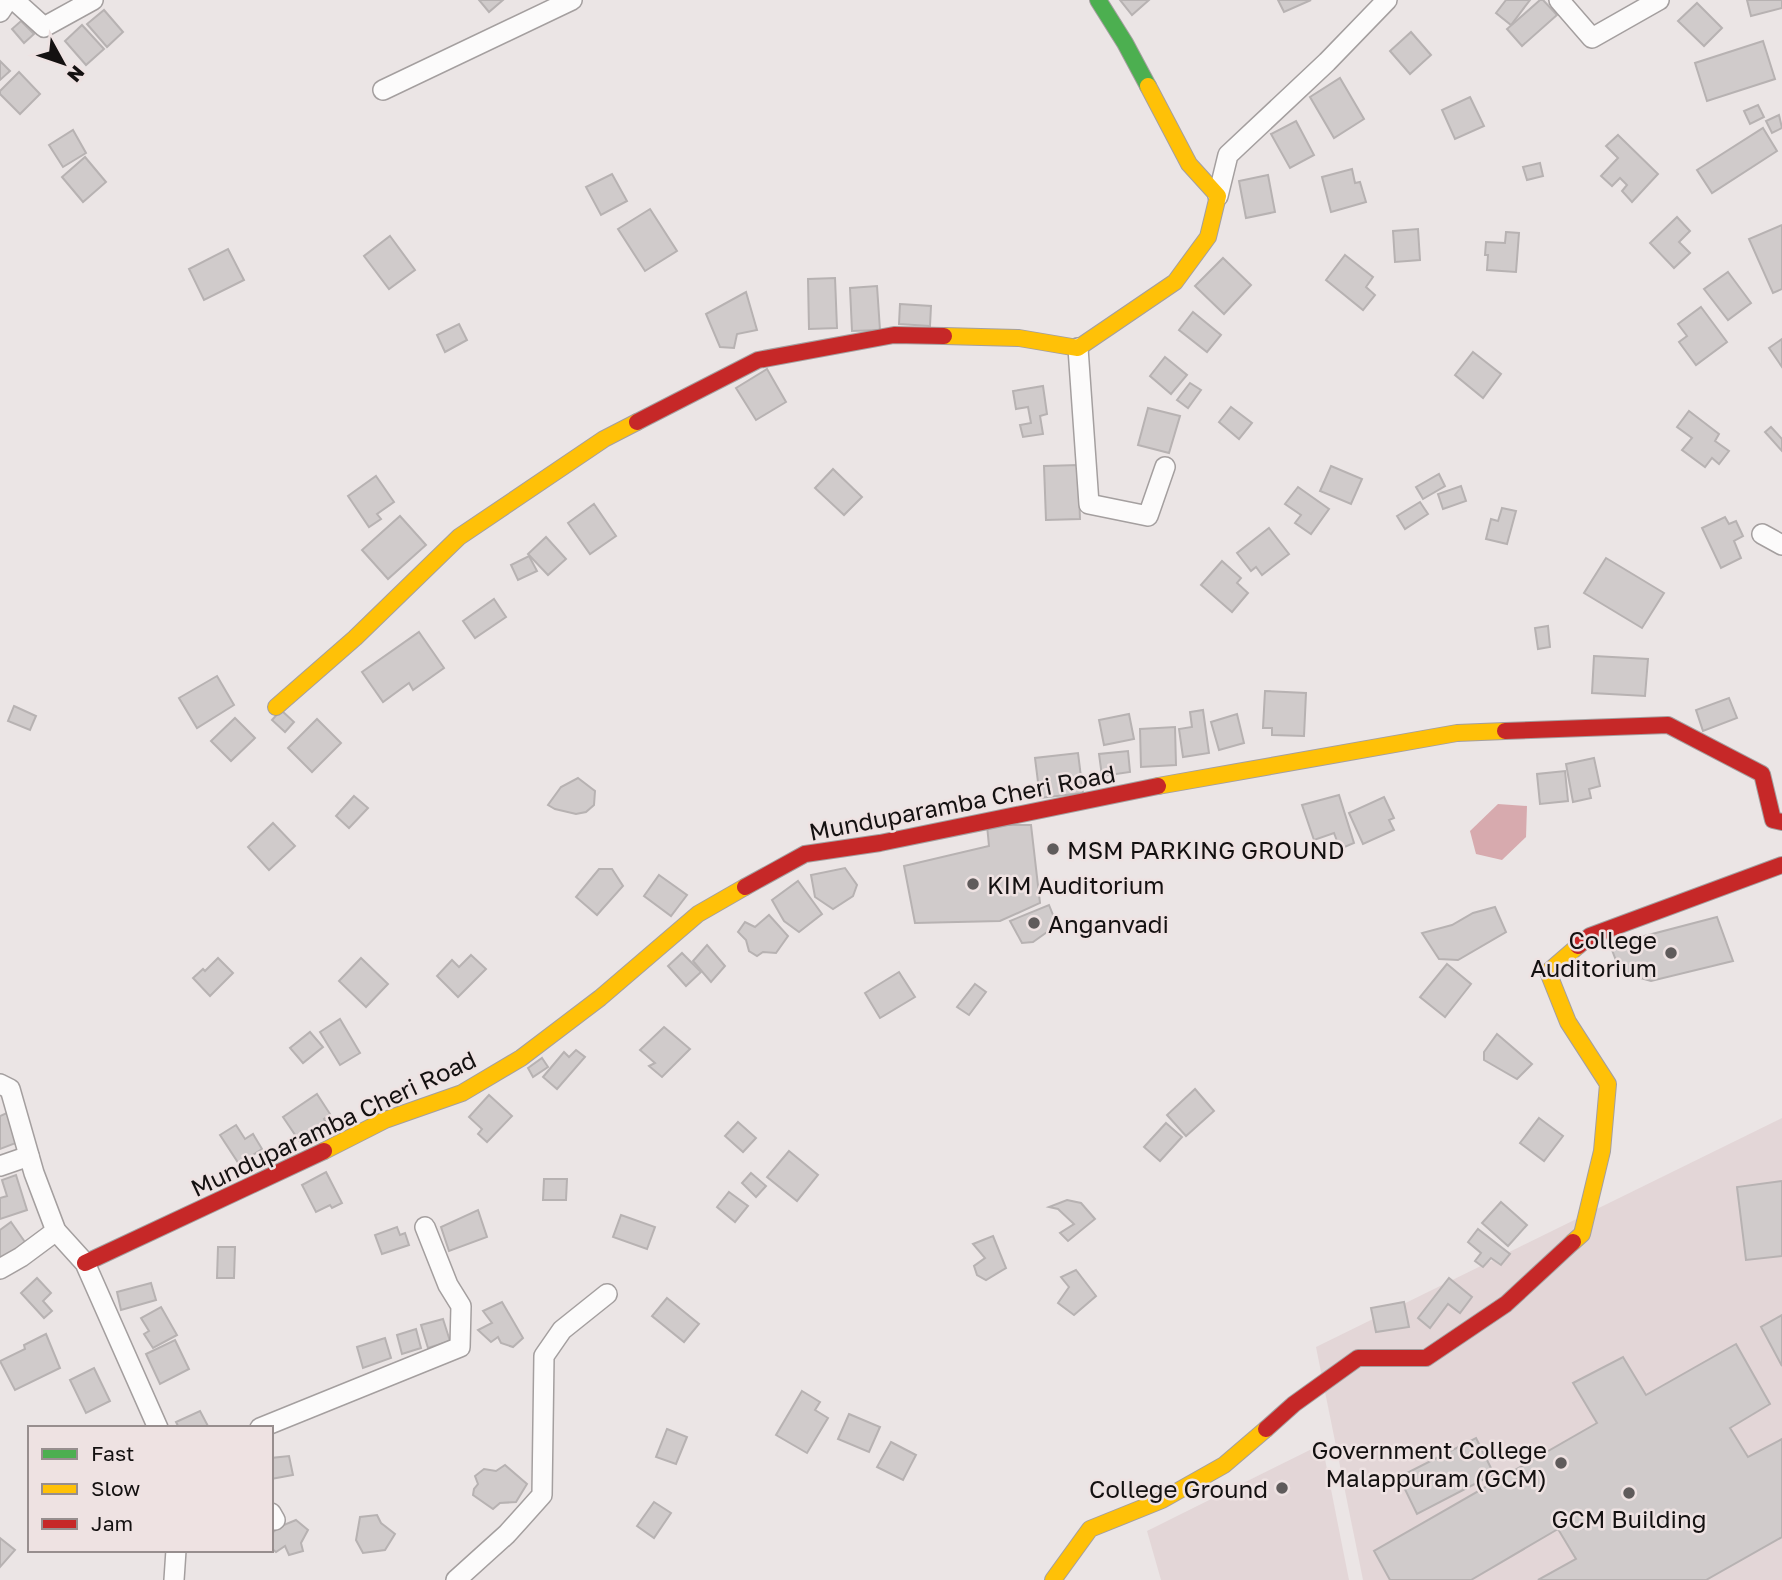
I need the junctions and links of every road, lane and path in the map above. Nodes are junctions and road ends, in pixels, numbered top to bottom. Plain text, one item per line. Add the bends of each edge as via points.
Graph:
1 (8, 0) edge
2 (14, 0) edge
3 (93, 0) edge
4 (572, 0) edge
5 (1098, 0) edge
6 (1387, 0) edge
7 (1559, 0) edge
8 (1660, 0) edge
9 (0, 12) edge
10 (383, 90) dead end
11 (1218, 196) junction
12 (1078, 348) junction
13 (1165, 467) dead end
14 (1762, 534) dead end
15 (1782, 545) edge
16 (276, 707) dead end
17 (1782, 822) edge
18 (1782, 865) edge
19 (0, 1084) edge
20 (29, 1156) junction
21 (0, 1166) edge
22 (425, 1227) dead end
23 (56, 1231) junction
24 (85, 1264) junction
25 (0, 1269) edge
26 (607, 1294) dead end
27 (157, 1426) edge
28 (265, 1426) edge
29 (176, 1552) edge
30 (1055, 1578) edge
31 (174, 1580) edge
32 (456, 1580) edge

1 - 9 street
2 - 3 street via 44,27
4 - 10 street
5 - 11 street via 1189,164
6 - 11 street via 1227,155
7 - 8 street via 1592,38
11 - 12 street via 1208,237 1175,282
12 - 13 street via 1089,504 1148,516
12 - 16 street via 1019,338 894,335 758,359 604,439 459,537
14 - 15 street
17 - 24 street, Munduparamba Cheri Road via 1773,820 1762,774 1668,726 1655,726 1457,733 805,854 698,914 521,1058 462,1093 385,1120
18 - 30 street via 1590,936 1548,972 1568,1022 1608,1084 1602,1151 1582,1234 1506,1304 1426,1358 1359,1358 1294,1404 1224,1465 1162,1500 1090,1528
19 - 20 street via 10,1089
20 - 21 street
20 - 23 street
22 - 28 street via 461,1306 460,1347
23 - 24 street
23 - 25 street
24 - 27 street
26 - 32 street via 562,1329 544,1356 542,1495
29 - 31 street

